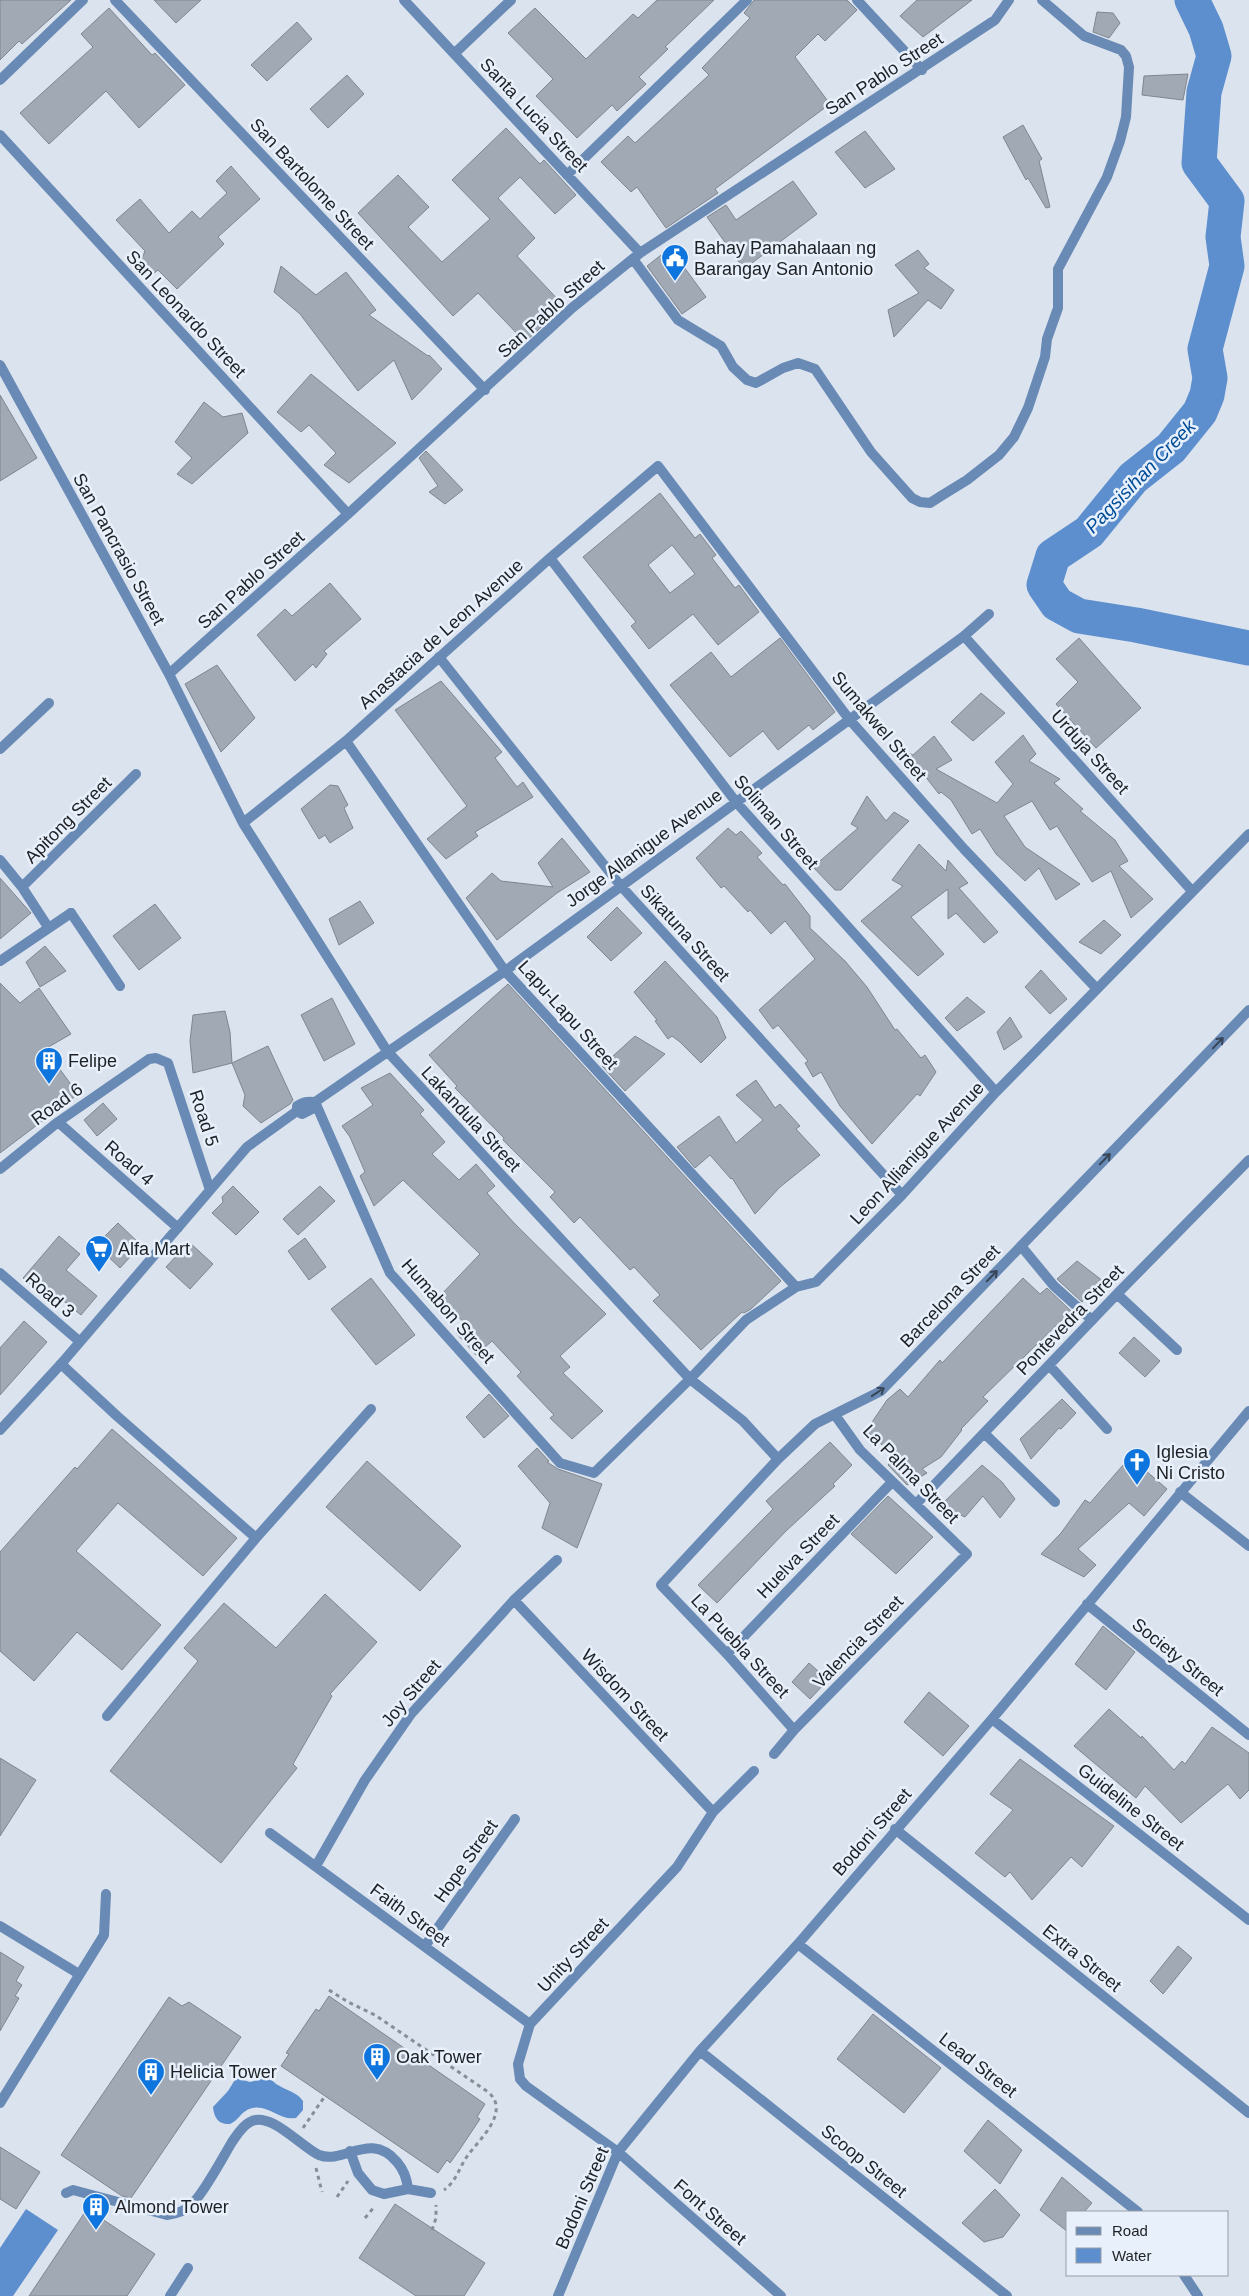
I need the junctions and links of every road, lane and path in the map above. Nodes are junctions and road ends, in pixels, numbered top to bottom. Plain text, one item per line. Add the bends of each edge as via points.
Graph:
1 (83, 0) edge
2 (115, 0) edge
3 (404, 0) edge
4 (511, 0) edge
5 (747, 0) edge
6 (857, 0) edge
7 (1009, 0) edge
8 (1042, 0) edge
9 (455, 53) junction
10 (922, 70) junction
11 (0, 80) edge
12 (0, 135) edge
13 (567, 175) junction
14 (637, 256) junction
15 (0, 366) edge
16 (485, 390) junction
17 (658, 466) joint
18 (348, 514) junction
19 (550, 558) junction
20 (989, 614) dead end
21 (964, 636) junction
22 (439, 657) junction
23 (169, 674) junction
24 (48, 703) dead end
25 (849, 719) junction
26 (346, 742) junction
27 (0, 749) edge
28 (206, 749) joint
29 (136, 774) dead end
30 (736, 802) junction
31 (244, 824) junction
32 (1249, 834) edge
33 (0, 860) edge
34 (620, 885) junction
35 (22, 887) junction
36 (1192, 891) junction
37 (48, 927) junction
38 (0, 961) edge
39 (505, 971) junction
40 (120, 986) dead end
41 (1097, 989) junction
42 (1249, 1010) edge
43 (387, 1051) junction
44 (162, 1059) joint
45 (996, 1092) junction
46 (314, 1102) junction
47 (58, 1122) junction
48 (1249, 1160) edge
49 (0, 1170) edge
50 (210, 1190) junction
51 (902, 1195) junction
52 (178, 1228) junction
53 (1021, 1246) junction
54 (0, 1273) edge
55 (796, 1287) junction
56 (1117, 1294) junction
57 (1092, 1320) junction
58 (79, 1341) junction
59 (1177, 1350) dead end
60 (61, 1364) junction
61 (1049, 1365) junction
62 (690, 1380) junction
63 (371, 1409) dead end
64 (1249, 1411) edge
65 (835, 1415) junction
66 (1107, 1429) dead end
67 (0, 1430) edge
68 (984, 1433) junction
69 (778, 1459) junction
70 (594, 1473) joint
71 (892, 1482) junction
72 (1180, 1492) junction
73 (1055, 1502) dead end
74 (916, 1504) junction
75 (256, 1538) junction
76 (1249, 1546) edge
77 (967, 1554) joint
78 (557, 1560) dead end
79 (661, 1585) joint
80 (514, 1600) junction
81 (1087, 1604) junction
82 (727, 1654) junction
83 (107, 1716) dead end
84 (992, 1719) junction
85 (794, 1730) junction
86 (1249, 1735) edge
87 (774, 1754) dead end
88 (754, 1771) dead end
89 (713, 1812) junction
90 (515, 1819) dead end
91 (895, 1829) junction
92 (270, 1833) dead end
93 (316, 1866) junction
94 (106, 1894) dead end
95 (1249, 1920) edge
96 (0, 1926) edge
97 (798, 1944) junction
98 (425, 1946) junction
99 (79, 1974) junction
100 (329, 1990) dead end
101 (530, 2024) junction
102 (700, 2051) junction
103 (325, 2096) dead end
104 (0, 2103) edge
105 (1249, 2113) edge
106 (296, 2139) junction
107 (350, 2151) junction
108 (618, 2152) junction
109 (318, 2177) dead end
110 (347, 2183) dead end
111 (408, 2189) junction
112 (322, 2192) dead end
113 (431, 2192) joint
114 (66, 2193) dead end
115 (337, 2198) dead end
116 (376, 2206) dead end
117 (437, 2211) dead end
118 (1137, 2211) edge
119 (365, 2218) dead end
120 (432, 2230) dead end
121 (188, 2268) dead end
122 (1185, 2276) edge
123 (170, 2296) edge
124 (558, 2296) edge
125 (781, 2296) edge
126 (1007, 2296) edge
127 (1198, 2296) edge

1 - 11 street
2 - 16 street, San Bartolome Street
3 - 9 street, Santa Lucia Street
4 - 9 street
5 - 13 street
6 - 10 street
7 - 10 street, San Pablo Street via 995,20
8 - 14 street, Santa Lucia Street via 1084,36 1121,50 1126,56 1129,67 1126,117 1107,177 1058,269 1058,308 1028,408 1014,437 999,455 967,480 930,502 912,498 870,452 815,369 798,363 756,383 748,380 733,368 721,346 678,320
9 - 13 street, Santa Lucia Street
10 - 14 street, San Pablo Street
12 - 18 street, San Leonardo Street
13 - 14 street, Santa Lucia Street
14 - 16 street, San Pablo Street via 572,308
15 - 23 street, San Pancrasio Street
16 - 18 street, San Pablo Street
17 - 19 street, Anastacia de Leon Avenue
17 - 25 street, Sumakwel Street
18 - 23 street, San Pablo Street
19 - 22 street, Anastacia de Leon Avenue
19 - 30 street, Soliman Street
20 - 21 street, Jorge Allanigue Avenue
21 - 25 street, Jorge Allanigue Avenue
21 - 36 street, Urduja Street
22 - 26 street, Anastacia de Leon Avenue
22 - 34 street, Sikatuna Street
23 - 28 street, San Pancrasio Street
24 - 27 street
25 - 30 street, Jorge Allanigue Avenue
25 - 41 street, Sumakwel Street via 964,849
26 - 31 street, Anastacia de Leon Avenue
26 - 39 street, Lapu-Lapu Street
28 - 31 street, Lakandula Street
29 - 35 street, Apitong Street
30 - 34 street, Jorge Allanigue Avenue
30 - 45 street, Soliman Street
31 - 43 street, Lakandula Street
32 - 36 street, Leon Allianigue Avenue
33 - 35 street
34 - 39 street, Jorge Allanigue Avenue
34 - 51 street, Sikatuna Street
35 - 37 street
36 - 41 street, Leon Allianigue Avenue
37 - 38 street
37 - 40 street via 71,913
39 - 43 street, Jorge Allanigue Avenue
39 - 55 street, Lapu-Lapu Street
41 - 45 street, Leon Allianigue Avenue
53 -> 42 street, Barcelona Street
43 - 46 street, Jorge Allanigue Avenue
43 - 62 street, Lakandula Street
44 - 47 street, Road 6 via 149,1059
44 - 50 street, Road 5 via 172,1072
45 - 51 street, Leon Allianigue Avenue
46 - 50 street, Jorge Allanigue Avenue via 312,1109 302,1109 247,1146
46 - 70 street, Humabon Street via 390,1273 560,1463
47 - 49 street, Road 6
47 - 52 street, Road 4
48 - 56 street, Pontevedra Street
50 - 52 street
51 - 55 street, Leon Allianigue Avenue via 816,1282
52 - 58 street
53 - 57 street via 1054,1286
65 -> 53 street, Barcelona Street via 881,1391
54 - 58 street, Road 3
55 - 62 street, Leon Allianigue Avenue via 746,1320
56 - 57 street, Pontevedra Street
56 - 59 street
57 - 61 street, Pontevedra Street
58 - 60 street
60 - 67 street
60 - 75 street
61 - 66 street
61 - 68 street, Pontevedra Street
62 - 69 street, Lakandula Street via 743,1421
62 - 70 street, Leon Allianigue Avenue
63 - 75 street
64 - 72 street, Bodoni Street
65 - 69 street, Barcelona Street via 815,1424
65 - 71 street, La Palma Street via 860,1450
68 - 73 street
68 - 74 street, Pontevedra Street
69 - 79 street, Barcelona Street
71 - 74 street, La Palma Street
71 - 82 street, Huelva Street
72 - 76 street
72 - 81 street, Bodoni Street
74 - 77 street, La Palma Street
75 - 83 street
77 - 85 street, Valencia Street
78 - 80 street, Joy Street
79 - 82 street, La Puebla Street
80 - 89 street, Wisdom Street
80 - 93 street, Joy Street via 411,1714 365,1780
81 - 84 street, Bodoni Street
81 - 86 street, Society Street
82 - 85 street, La Puebla Street
84 - 91 street, Bodoni Street
84 - 95 street, Guideline Street
85 - 87 street, Valencia Street
88 - 89 street, Unity Street
89 - 101 street, Unity Street via 677,1867
90 - 98 street, Hope Street
91 - 97 street, Bodoni Street
91 - 105 street, Extra Street
92 - 93 street, Faith Street
93 - 98 street, Faith Street
94 - 99 street via 104,1935
96 - 99 street
97 - 102 street, Bodoni Street
97 - 118 street, Lead Street
98 - 101 street, Faith Street
99 - 104 street
100 - 113 path via 375,2015 495,2100 496,2111 491,2126 467,2156 455,2180 444,2190
101 - 108 street, Unity Street via 518,2064 520,2079
102 - 108 street, Bodoni Street
102 - 126 street, Scoop Street
103 - 106 path
106 - 107 street via 319,2155
106 - 114 street via 270,2122 250,2121 239,2132 192,2204 176,2213 167,2214 73,2190
107 - 111 street via 371,2148 388,2153 400,2165
107 - 111 street via 358,2173 372,2190 384,2194
108 - 124 street, Bodoni Street
108 - 125 street, Font Street
109 - 112 path
110 - 115 path
111 - 113 street
116 - 119 path
117 - 120 path
121 - 123 street
122 - 127 street

